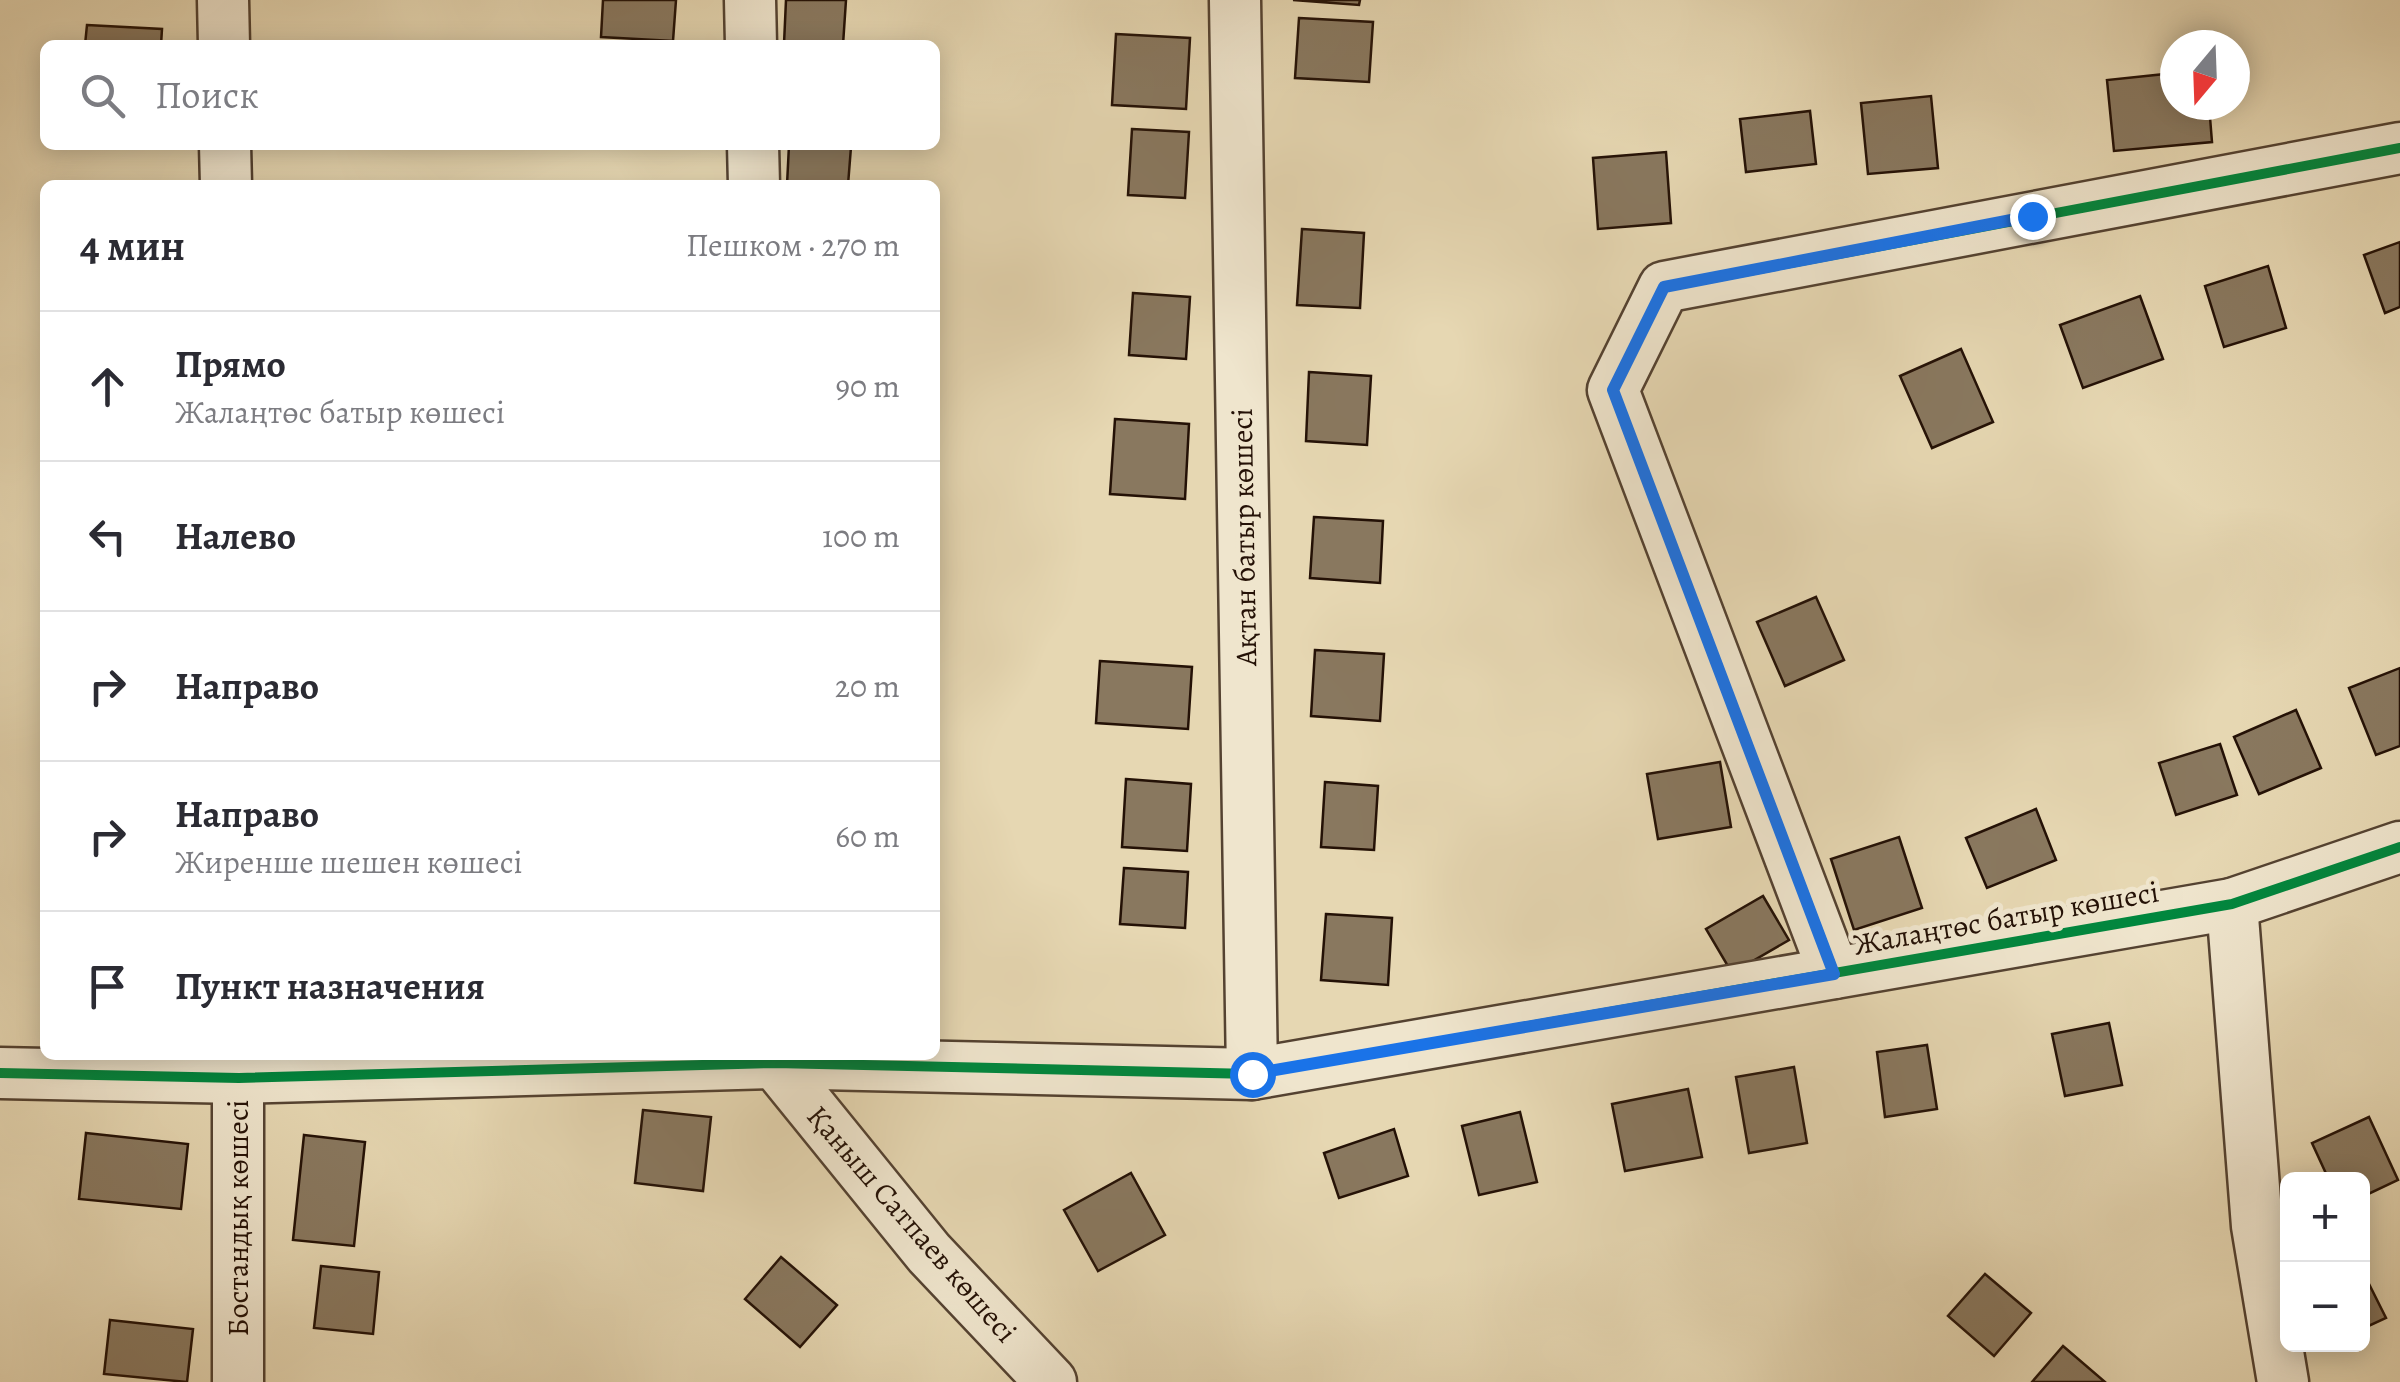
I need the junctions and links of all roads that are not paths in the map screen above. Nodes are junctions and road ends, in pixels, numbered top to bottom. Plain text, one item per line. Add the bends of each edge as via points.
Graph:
1 (223, 0) edge
2 (750, 0) edge
3 (1236, 0) edge
4 (224, 40) edge
5 (751, 40) edge
6 (2400, 148) edge
7 (226, 150) edge
8 (754, 150) edge
9 (226, 180) edge
10 (754, 180) edge
11 (2400, 847) edge
12 (2232, 904) junction
13 (1834, 974) junction
14 (698, 1060) edge
15 (776, 1060) edge
16 (807, 1060) edge
17 (239, 1066) edge
18 (0, 1073) edge
19 (1252, 1074) junction
20 (238, 1382) edge
21 (1051, 1382) edge
22 (2283, 1382) edge

1 - 4 street
2 - 5 street
3 - 19 street, Ақтан батыр көшесі
6 - 13 street via 1664,287 1613,390
7 - 9 street
8 - 10 street
11 - 12 street, Жалаңтөс батыр көшесі
12 - 13 street, Жалаңтөс батыр көшесі
12 - 22 street via 2257,1226
13 - 19 street, Жалаңтөс батыр көшесі
14 - 17 street, Жалаңтөс батыр көшесі
15 - 21 street, Қаныш Сатпаев көшесі via 929,1253
16 - 19 street, Жалаңтөс батыр көшесі
17 - 18 street, Жалаңтөс батыр көшесі
17 - 20 street, Бостандық көшесі

